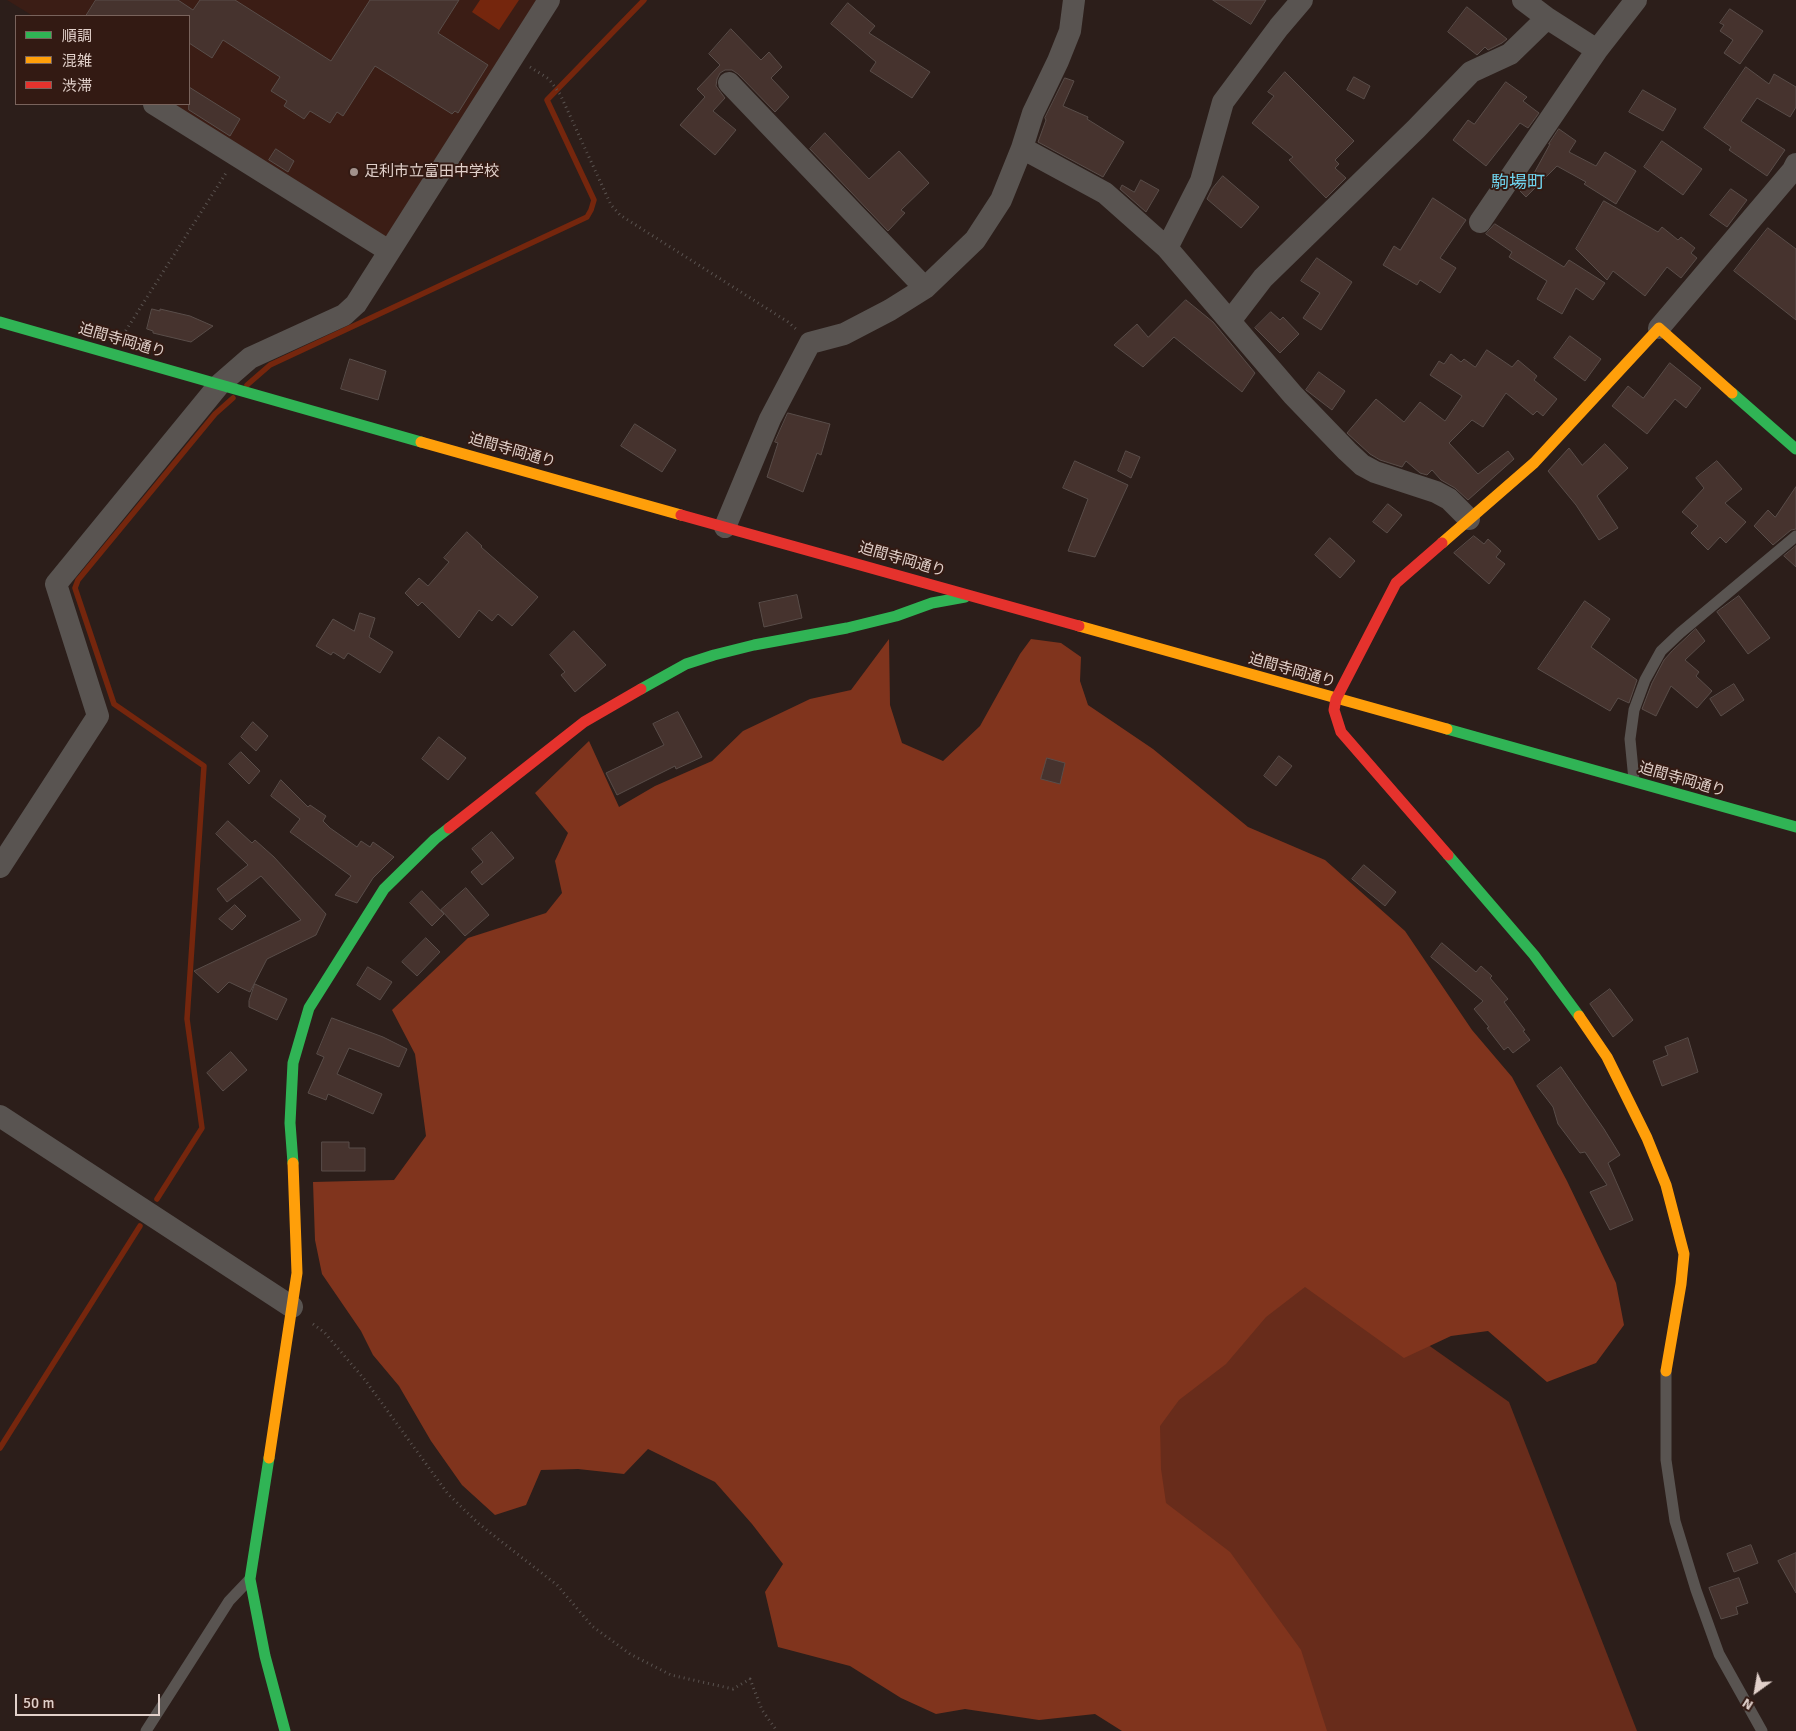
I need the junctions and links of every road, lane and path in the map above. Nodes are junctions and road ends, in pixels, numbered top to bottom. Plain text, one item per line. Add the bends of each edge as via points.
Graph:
1 (549, 0) edge
2 (1074, 0) edge
3 (1302, 0) edge
4 (1523, 0) edge
5 (1636, 0) edge
6 (1547, 18) junction
7 (1597, 50) junction
8 (512, 57) junction
9 (730, 83) dead end
10 (156, 105) edge
11 (1022, 148) junction
12 (238, 156) junction
13 (1796, 164) edge
14 (1480, 222) dead end
15 (1167, 248) junction
16 (389, 251) junction
17 (925, 288) junction
18 (1230, 321) junction
19 (0, 322) edge
20 (1659, 328) junction
21 (810, 343) junction
22 (116, 355) junction
23 (219, 385) junction
24 (1796, 449) edge
25 (1469, 520) junction
26 (725, 527) junction
27 (1796, 536) edge
28 (971, 595) junction
29 (1336, 699) junction
30 (1634, 782) junction
31 (1796, 827) edge
32 (0, 867) edge
33 (0, 1116) edge
34 (292, 1307) junction
35 (1666, 1371) joint
36 (250, 1580) junction
37 (146, 1731) edge
38 (285, 1731) edge
39 (777, 1731) edge
40 (1762, 1731) edge

1 - 8 street
2 - 11 street via 1070,31 1032,113
3 - 15 street via 1223,102 1200,181
4 - 6 street
5 - 7 street
6 - 7 street
6 - 18 street via 1510,54 1471,72 1263,278
7 - 14 street
8 - 16 street
8 - 21 path via 549,78 560,94 611,205 620,215 788,322
9 - 17 street
10 - 12 street
11 - 15 street via 1105,193
11 - 17 street via 1001,200 975,240
12 - 16 street
12 - 22 path via 122,336
13 - 20 street
15 - 18 street
16 - 23 street via 356,304 344,315 250,358
17 - 21 street via 844,334
18 - 25 street via 1293,395 1362,465 1436,492 1449,499
19 - 22 street, 迫間寺岡通り
20 - 24 street
20 - 25 street via 1534,463
21 - 26 street via 770,419
22 - 23 street, 迫間寺岡通り
23 - 26 street, 迫間寺岡通り
23 - 32 street via 56,584 98,716
25 - 29 street via 1396,583
26 - 28 street, 迫間寺岡通り
27 - 30 lane via 1662,651 1645,680 1634,710 1630,739
28 - 29 street, 迫間寺岡通り
28 - 34 street via 847,628 754,645 686,664 584,722 435,839 384,889 309,1008 293,1063 290,1123 297,1273
29 - 30 street, 迫間寺岡通り
29 - 35 street via 1334,710 1341,732 1534,955 1583,1021 1607,1057 1647,1138 1666,1185 1684,1254
30 - 31 street, 迫間寺岡通り
33 - 34 street
34 - 36 street
34 - 39 path via 324,1332 365,1380 448,1494 479,1524 557,1585 592,1626 630,1654 671,1675 733,1689 750,1679 762,1710
35 - 40 lane via 1666,1460 1675,1521 1719,1654
36 - 37 lane via 228,1601
36 - 38 street via 271,1682

